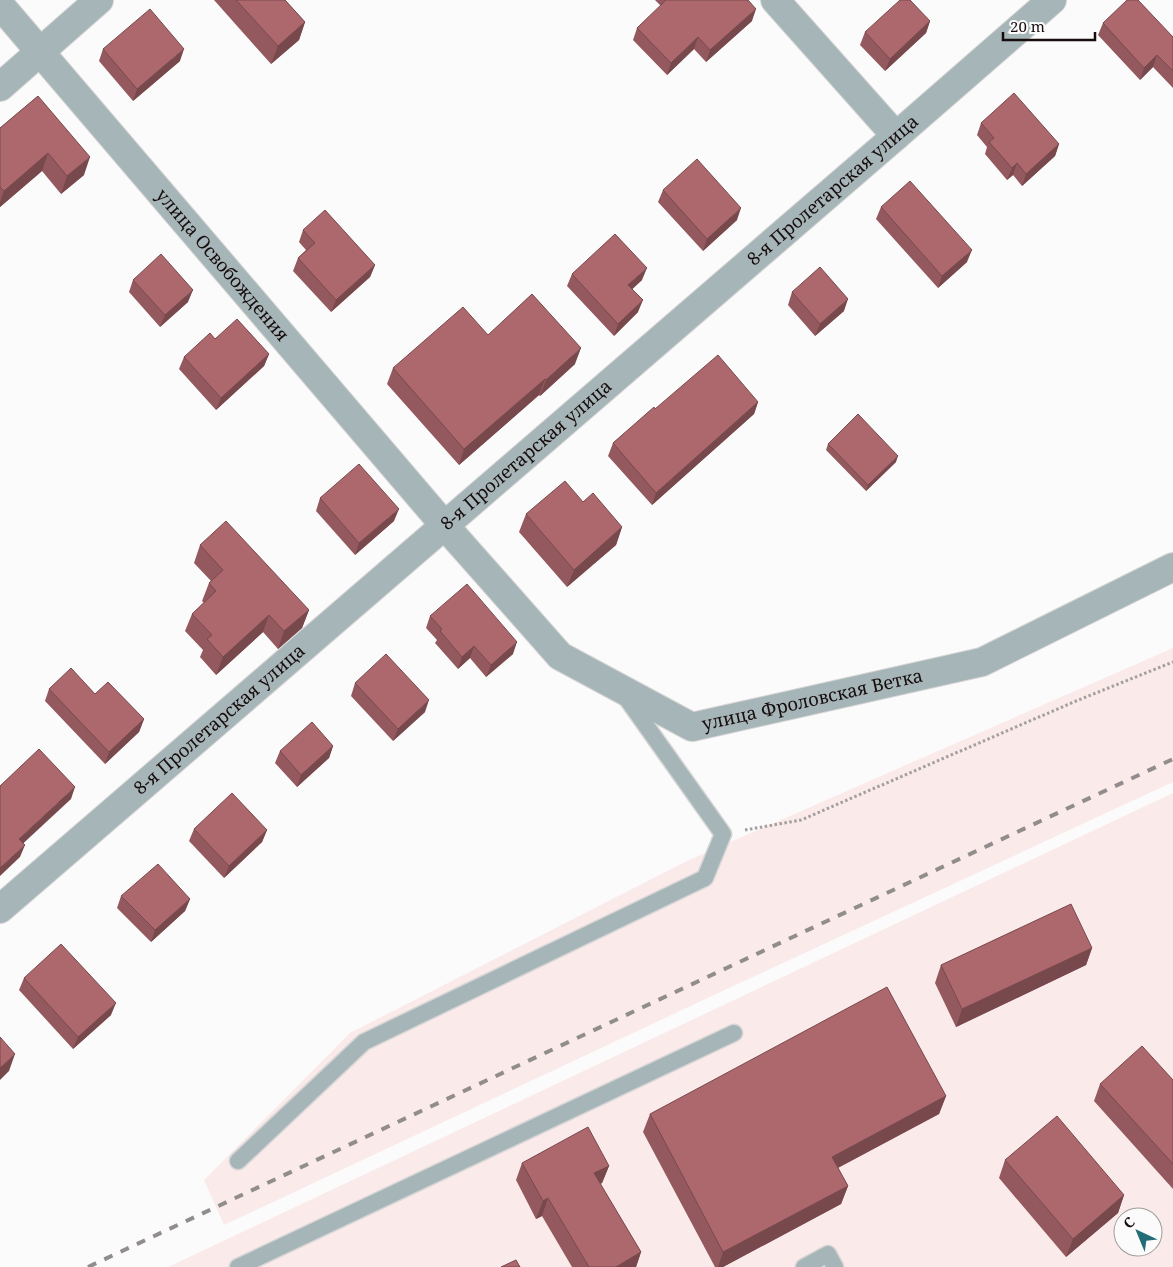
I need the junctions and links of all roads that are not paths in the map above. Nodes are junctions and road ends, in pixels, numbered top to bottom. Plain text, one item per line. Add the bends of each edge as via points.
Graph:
1 (99, 0) edge
2 (775, 0) edge
3 (1052, 0) edge
4 (0, 5) edge
5 (40, 52) junction
6 (0, 86) edge
7 (896, 136) junction
8 (445, 526) junction
9 (1173, 567) edge
10 (620, 688) junction
11 (0, 909) edge
12 (734, 1033) dead end
13 (238, 1161) dead end
14 (238, 1267) edge
15 (804, 1267) edge
16 (835, 1267) edge

1 - 5 street
2 - 7 street
3 - 7 street, 8-я Пролетарская улица
4 - 5 street, улица Освобождения
5 - 6 street
5 - 8 street, улица Освобождения
7 - 8 street, 8-я Пролетарская улица
8 - 10 street, улица Фроловская Ветка via 560,656
8 - 11 street, 8-я Пролетарская улица
9 - 10 street, улица Фроловская Ветка via 982,662 692,727
10 - 13 lane via 723,834 705,878 364,1042
12 - 14 lane
15 - 16 lane via 828,1254

